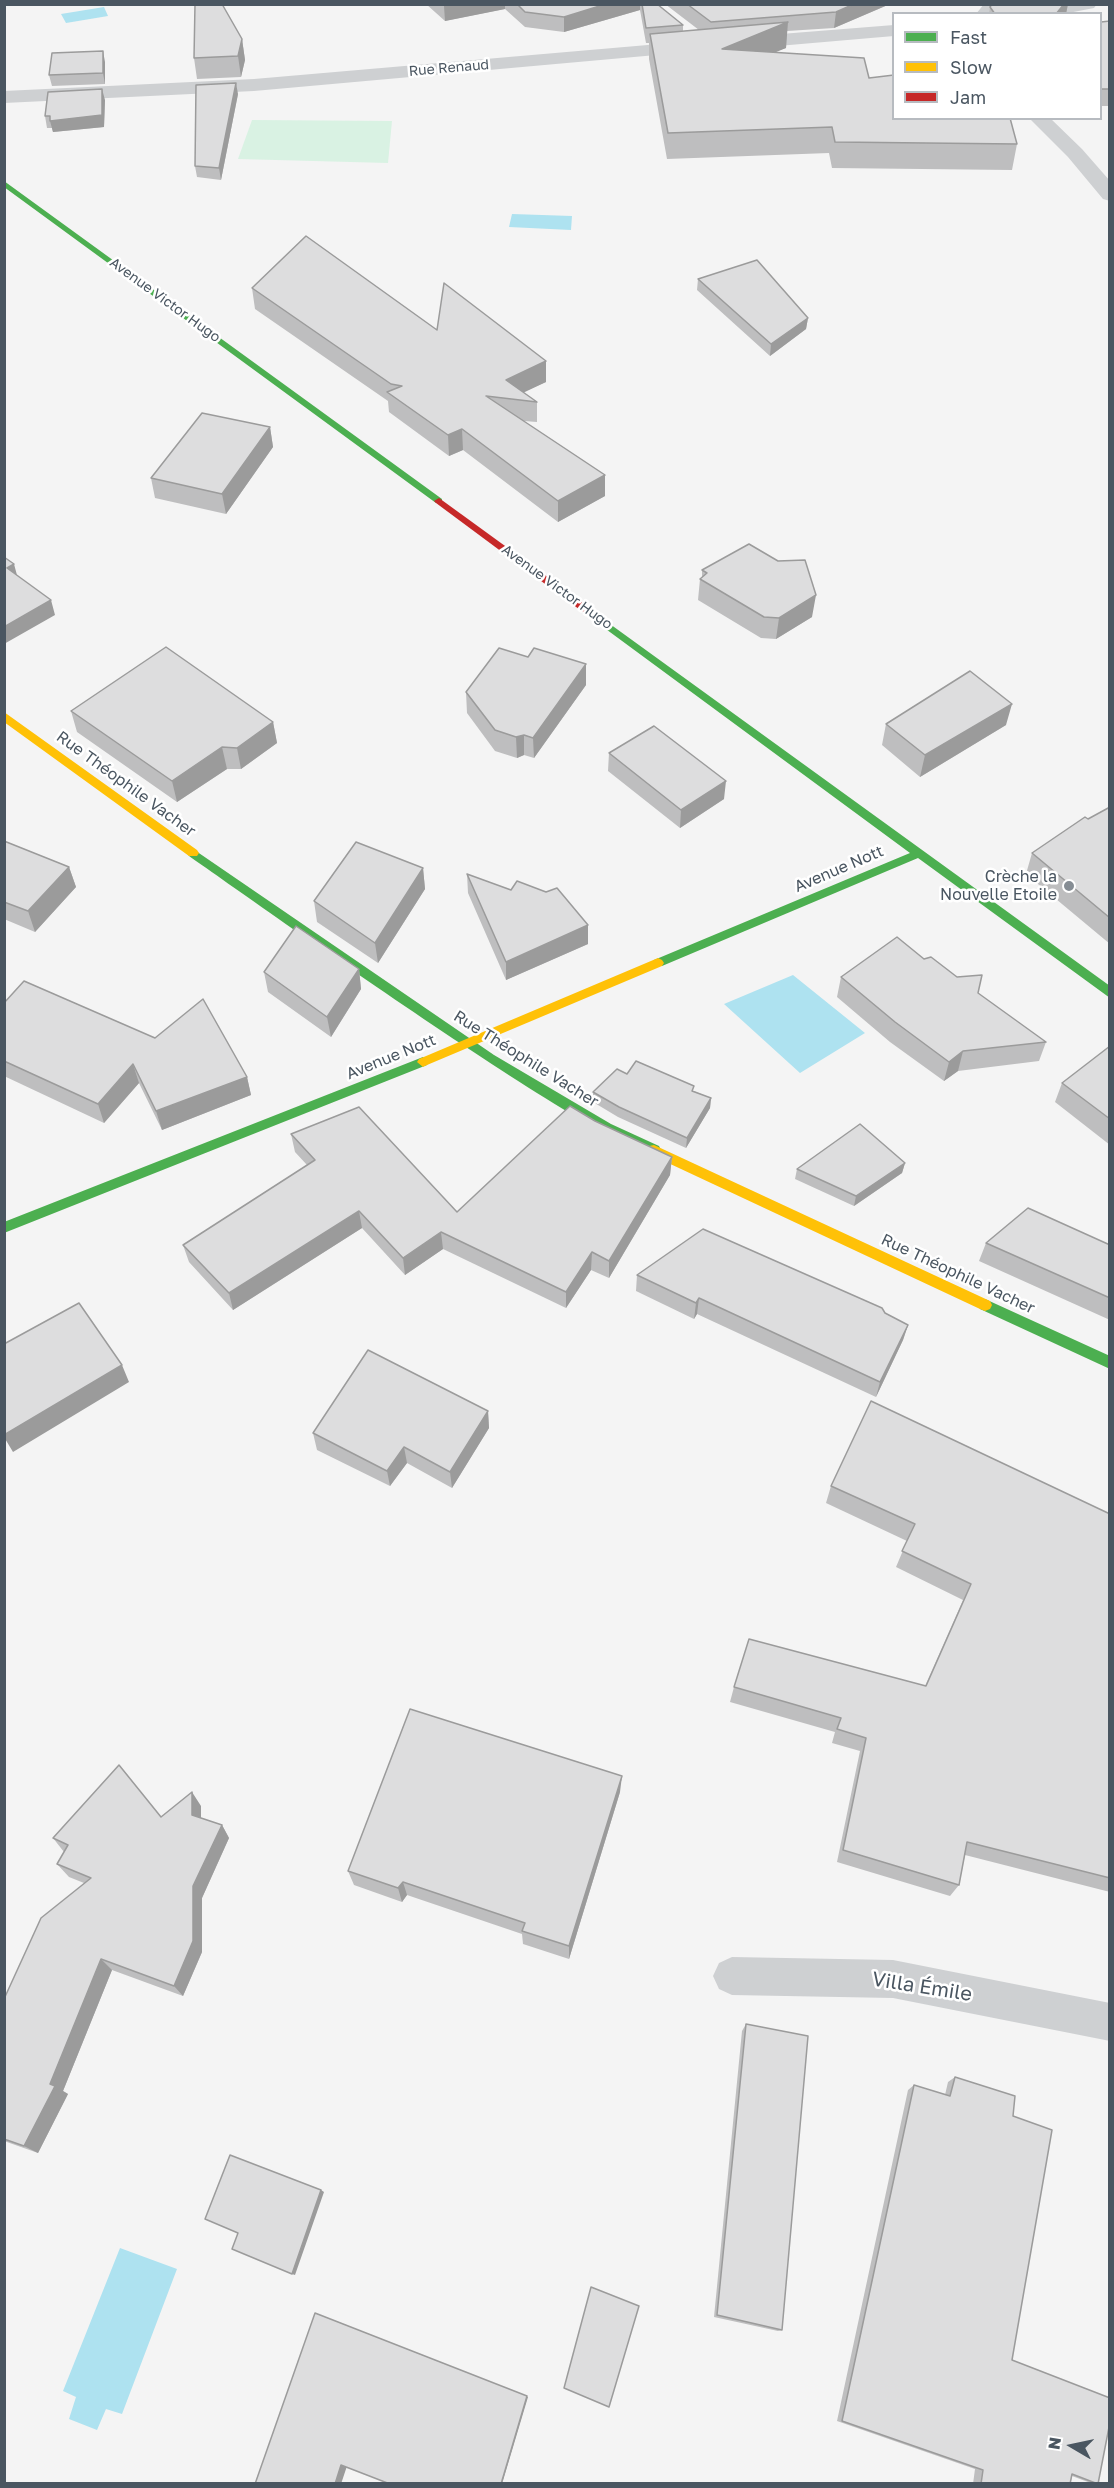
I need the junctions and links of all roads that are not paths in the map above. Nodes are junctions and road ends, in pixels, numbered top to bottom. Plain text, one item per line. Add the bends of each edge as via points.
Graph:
1 (1088, 4) edge
2 (1038, 12) edge
3 (892, 30) edge
4 (687, 32) edge
5 (717, 45) junction
6 (4, 97) edge
7 (1040, 120) edge
8 (4, 183) edge
9 (1110, 195) edge
10 (4, 716) edge
11 (920, 853) junction
12 (1110, 993) edge
13 (467, 1043) junction
14 (4, 1228) edge
15 (1110, 1363) edge
16 (732, 1976) dead end
17 (1110, 2022) edge

1 - 2 street
3 - 5 street, Rue Renaud
4 - 5 street
5 - 6 street, Rue Renaud via 254,85
7 - 9 street via 1075,153
8 - 11 street, Avenue Victor Hugo
10 - 13 street, Rue Théophile Vacher
11 - 12 street, Avenue Victor Hugo
11 - 13 street, Avenue Nott
13 - 14 street, Avenue Nott
13 - 15 street, Rue Théophile Vacher via 606,1128
16 - 17 lane, Villa Émile via 893,1978

